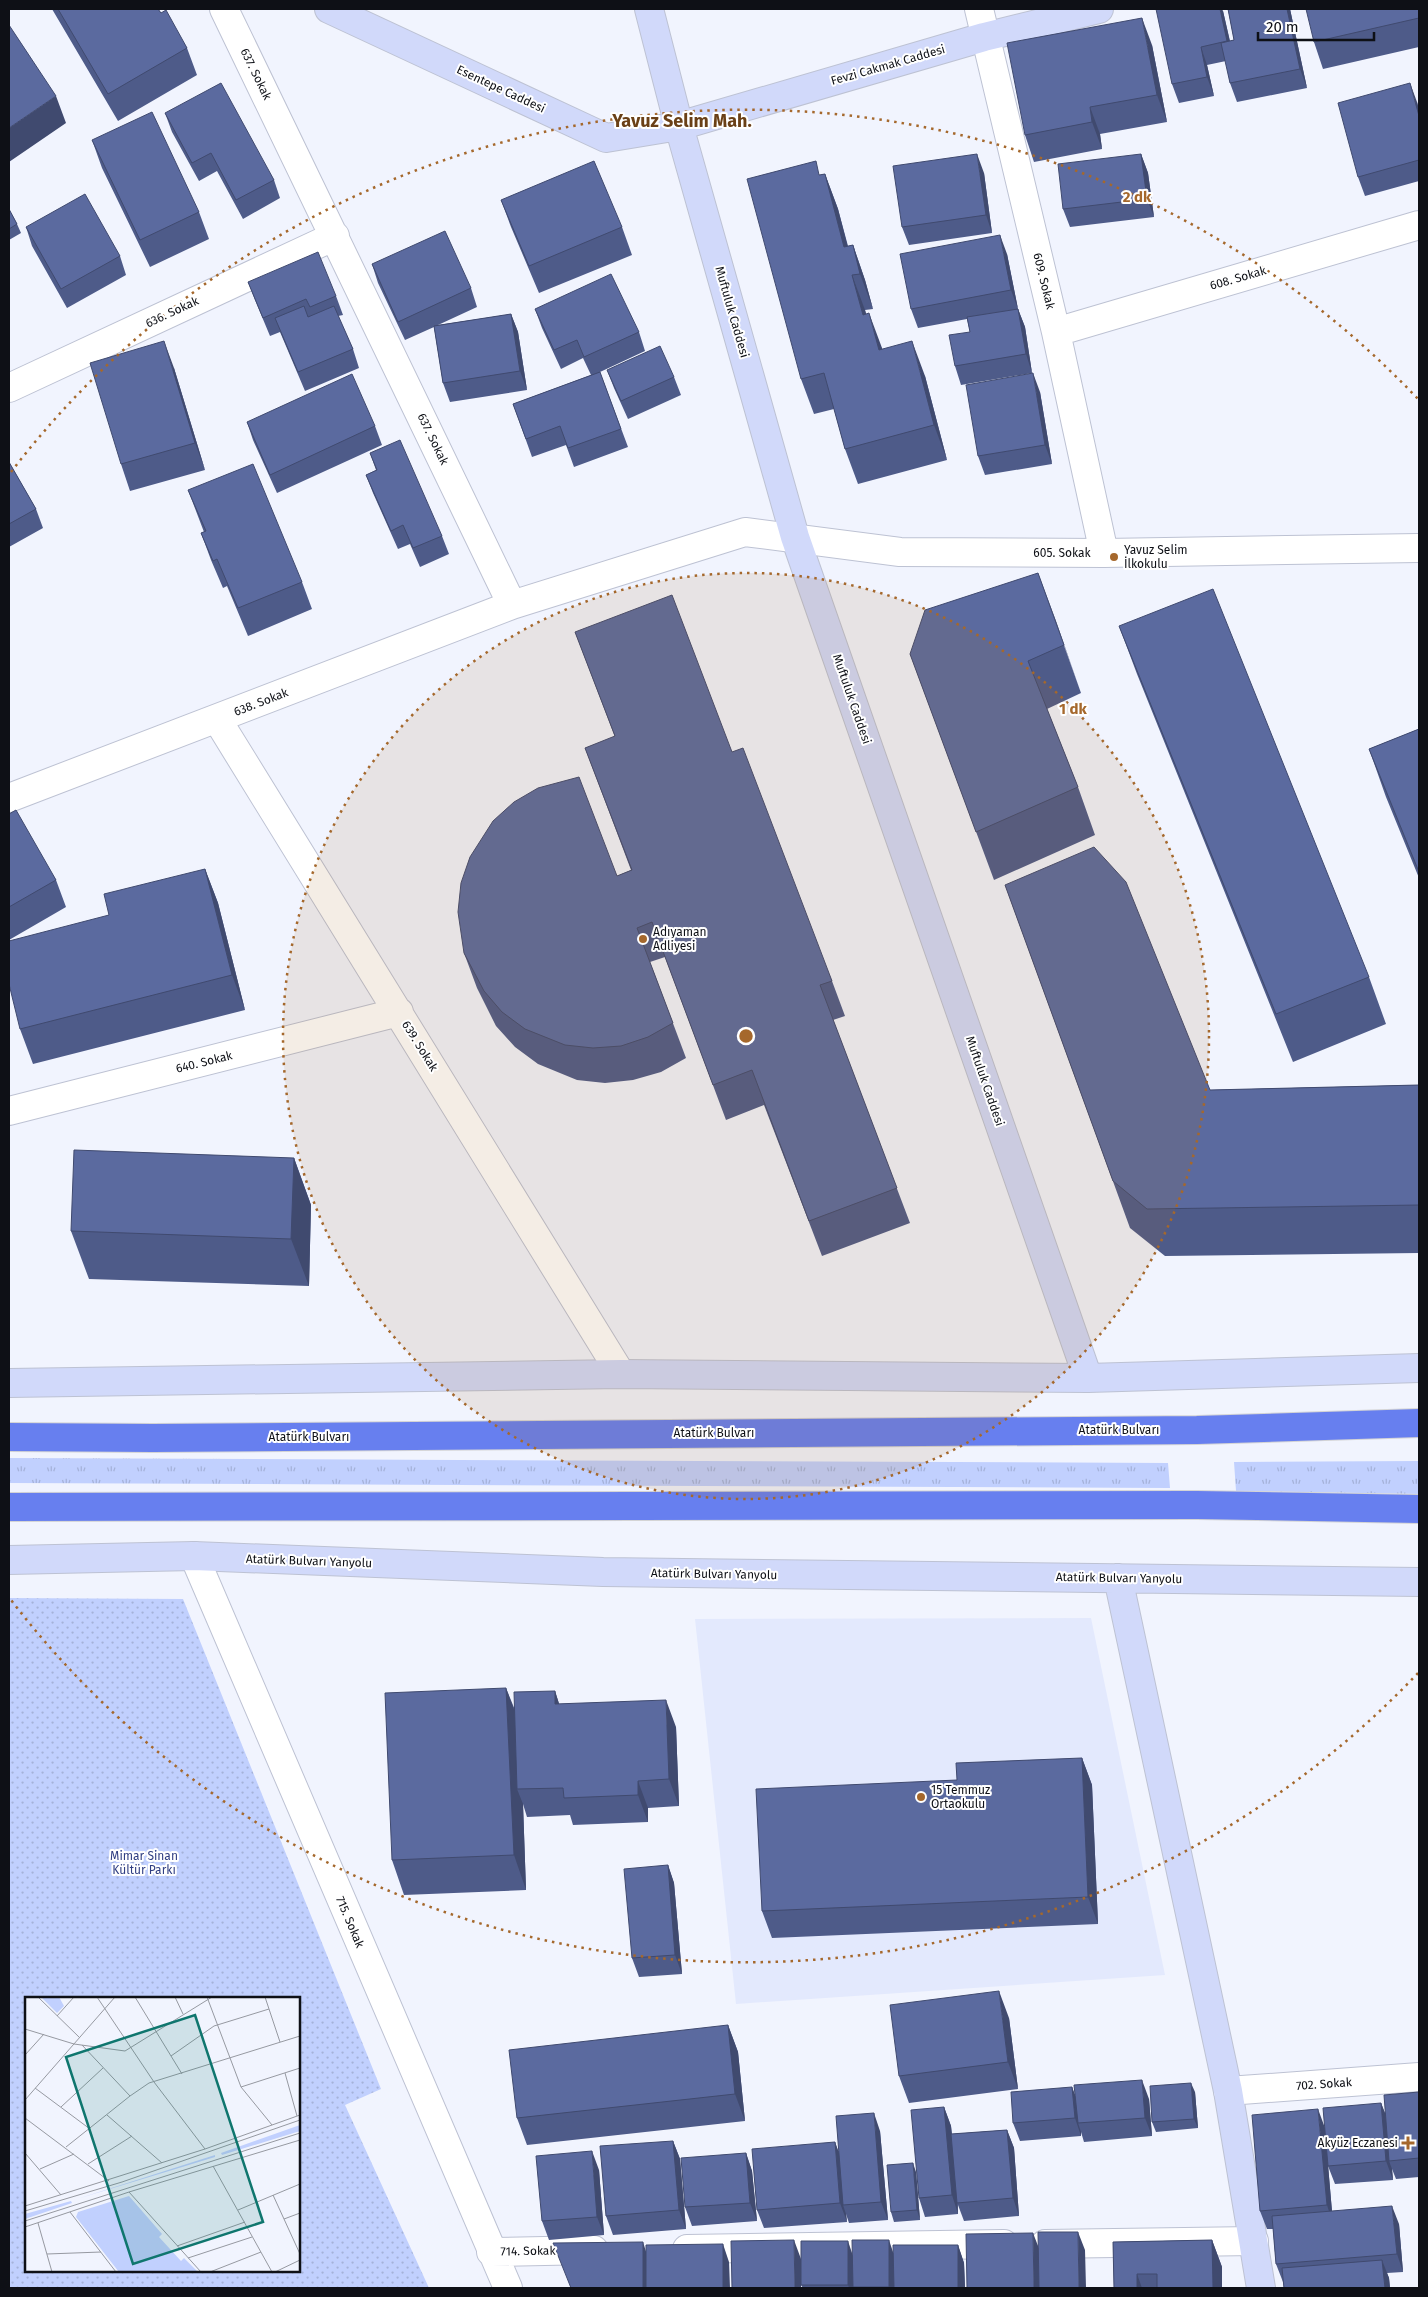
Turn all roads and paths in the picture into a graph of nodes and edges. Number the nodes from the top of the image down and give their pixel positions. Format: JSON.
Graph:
{"nodes":[{"id":1,"x":224,"y":9,"type":"edge"},
{"id":2,"x":329,"y":9,"type":"edge"},
{"id":3,"x":649,"y":9,"type":"edge"},
{"id":4,"x":979,"y":9,"type":"edge"},
{"id":5,"x":1099,"y":9,"type":"edge"},
{"id":6,"x":984,"y":37,"type":"junction"},
{"id":7,"x":679,"y":126,"type":"junction"},
{"id":8,"x":1419,"y":225,"type":"edge"},
{"id":9,"x":335,"y":236,"type":"junction"},
{"id":10,"x":1056,"y":332,"type":"junction"},
{"id":11,"x":9,"y":388,"type":"edge"},
{"id":12,"x":795,"y":537,"type":"junction"},
{"id":13,"x":1419,"y":548,"type":"edge"},
{"id":14,"x":1104,"y":553,"type":"junction"},
{"id":15,"x":512,"y":605,"type":"junction"},
{"id":16,"x":217,"y":719,"type":"junction"},
{"id":17,"x":9,"y":798,"type":"edge"},
{"id":18,"x":399,"y":1012,"type":"junction"},
{"id":19,"x":9,"y":1111,"type":"edge"},
{"id":20,"x":1419,"y":1368,"type":"edge"},
{"id":21,"x":621,"y":1374,"type":"junction"},
{"id":22,"x":13,"y":1376,"type":"edge"},
{"id":23,"x":1088,"y":1378,"type":"junction"},
{"id":24,"x":1419,"y":1423,"type":"edge"},
{"id":25,"x":9,"y":1437,"type":"edge"},
{"id":26,"x":9,"y":1507,"type":"edge"},
{"id":27,"x":1419,"y":1509,"type":"edge"},
{"id":28,"x":194,"y":1556,"type":"junction"},
{"id":29,"x":9,"y":1560,"type":"edge"},
{"id":30,"x":1118,"y":1578,"type":"junction"},
{"id":31,"x":1419,"y":1582,"type":"edge"},
{"id":32,"x":1419,"y":2077,"type":"edge"},
{"id":33,"x":1228,"y":2092,"type":"junction"},
{"id":34,"x":1254,"y":2241,"type":"junction"},
{"id":35,"x":660,"y":2249,"type":"edge"},
{"id":36,"x":620,"y":2250,"type":"edge"},
{"id":37,"x":491,"y":2252,"type":"junction"},
{"id":38,"x":508,"y":2288,"type":"edge"},
{"id":39,"x":1261,"y":2288,"type":"edge"}],
"edges":[{"from":1,"to":9,"type":"street","name":"637. Sokak"},
{"from":2,"to":7,"type":"street","name":"Esentepe Caddesi"},
{"from":3,"to":7,"type":"street","name":"Muftuluk Caddesi"},
{"from":4,"to":6,"type":"street","name":"609. Sokak"},
{"from":5,"to":6,"type":"street","name":"Fevzi Cakmak Caddesi"},
{"from":6,"to":7,"type":"street","name":"Fevzi Cakmak Caddesi"},
{"from":6,"to":10,"type":"street","name":"609. Sokak"},
{"from":7,"to":12,"type":"street","name":"Muftuluk Caddesi"},
{"from":8,"to":10,"type":"street","name":"608. Sokak"},
{"from":9,"to":11,"type":"street","name":"636. Sokak"},
{"from":9,"to":15,"type":"street","name":"637. Sokak"},
{"from":10,"to":14,"type":"street","name":"609. Sokak"},
{"from":12,"to":14,"type":"street","name":"605. Sokak"},
{"from":12,"to":15,"type":"street"},
{"from":12,"to":23,"type":"street","name":"Muftuluk Caddesi"},
{"from":13,"to":14,"type":"street","name":"605. Sokak"},
{"from":15,"to":16,"type":"street","name":"638. Sokak"},
{"from":16,"to":17,"type":"street","name":"638. Sokak"},
{"from":16,"to":18,"type":"street","name":"639. Sokak"},
{"from":18,"to":19,"type":"street","name":"640. Sokak"},
{"from":18,"to":21,"type":"street","name":"639. Sokak"},
{"from":20,"to":23,"type":"street"},
{"from":21,"to":22,"type":"street"},
{"from":21,"to":23,"type":"street"},
{"from":24,"to":25,"type":"highway","name":"Atatürk Bulvarı"},
{"from":26,"to":27,"type":"highway"},
{"from":28,"to":29,"type":"street","name":"Atatürk Bulvarı Yanyolu"},
{"from":28,"to":30,"type":"street","name":"Atatürk Bulvarı Yanyolu"},
{"from":28,"to":37,"type":"street","name":"715. Sokak"},
{"from":30,"to":31,"type":"street","name":"Atatürk Bulvarı Yanyolu"},
{"from":30,"to":33,"type":"street"},
{"from":32,"to":33,"type":"street","name":"702. Sokak"},
{"from":33,"to":34,"type":"street"},
{"from":34,"to":35,"type":"street"},
{"from":34,"to":39,"type":"street"},
{"from":36,"to":37,"type":"street","name":"714. Sokak"},
{"from":37,"to":38,"type":"street","name":"715. Sokak"}]}
